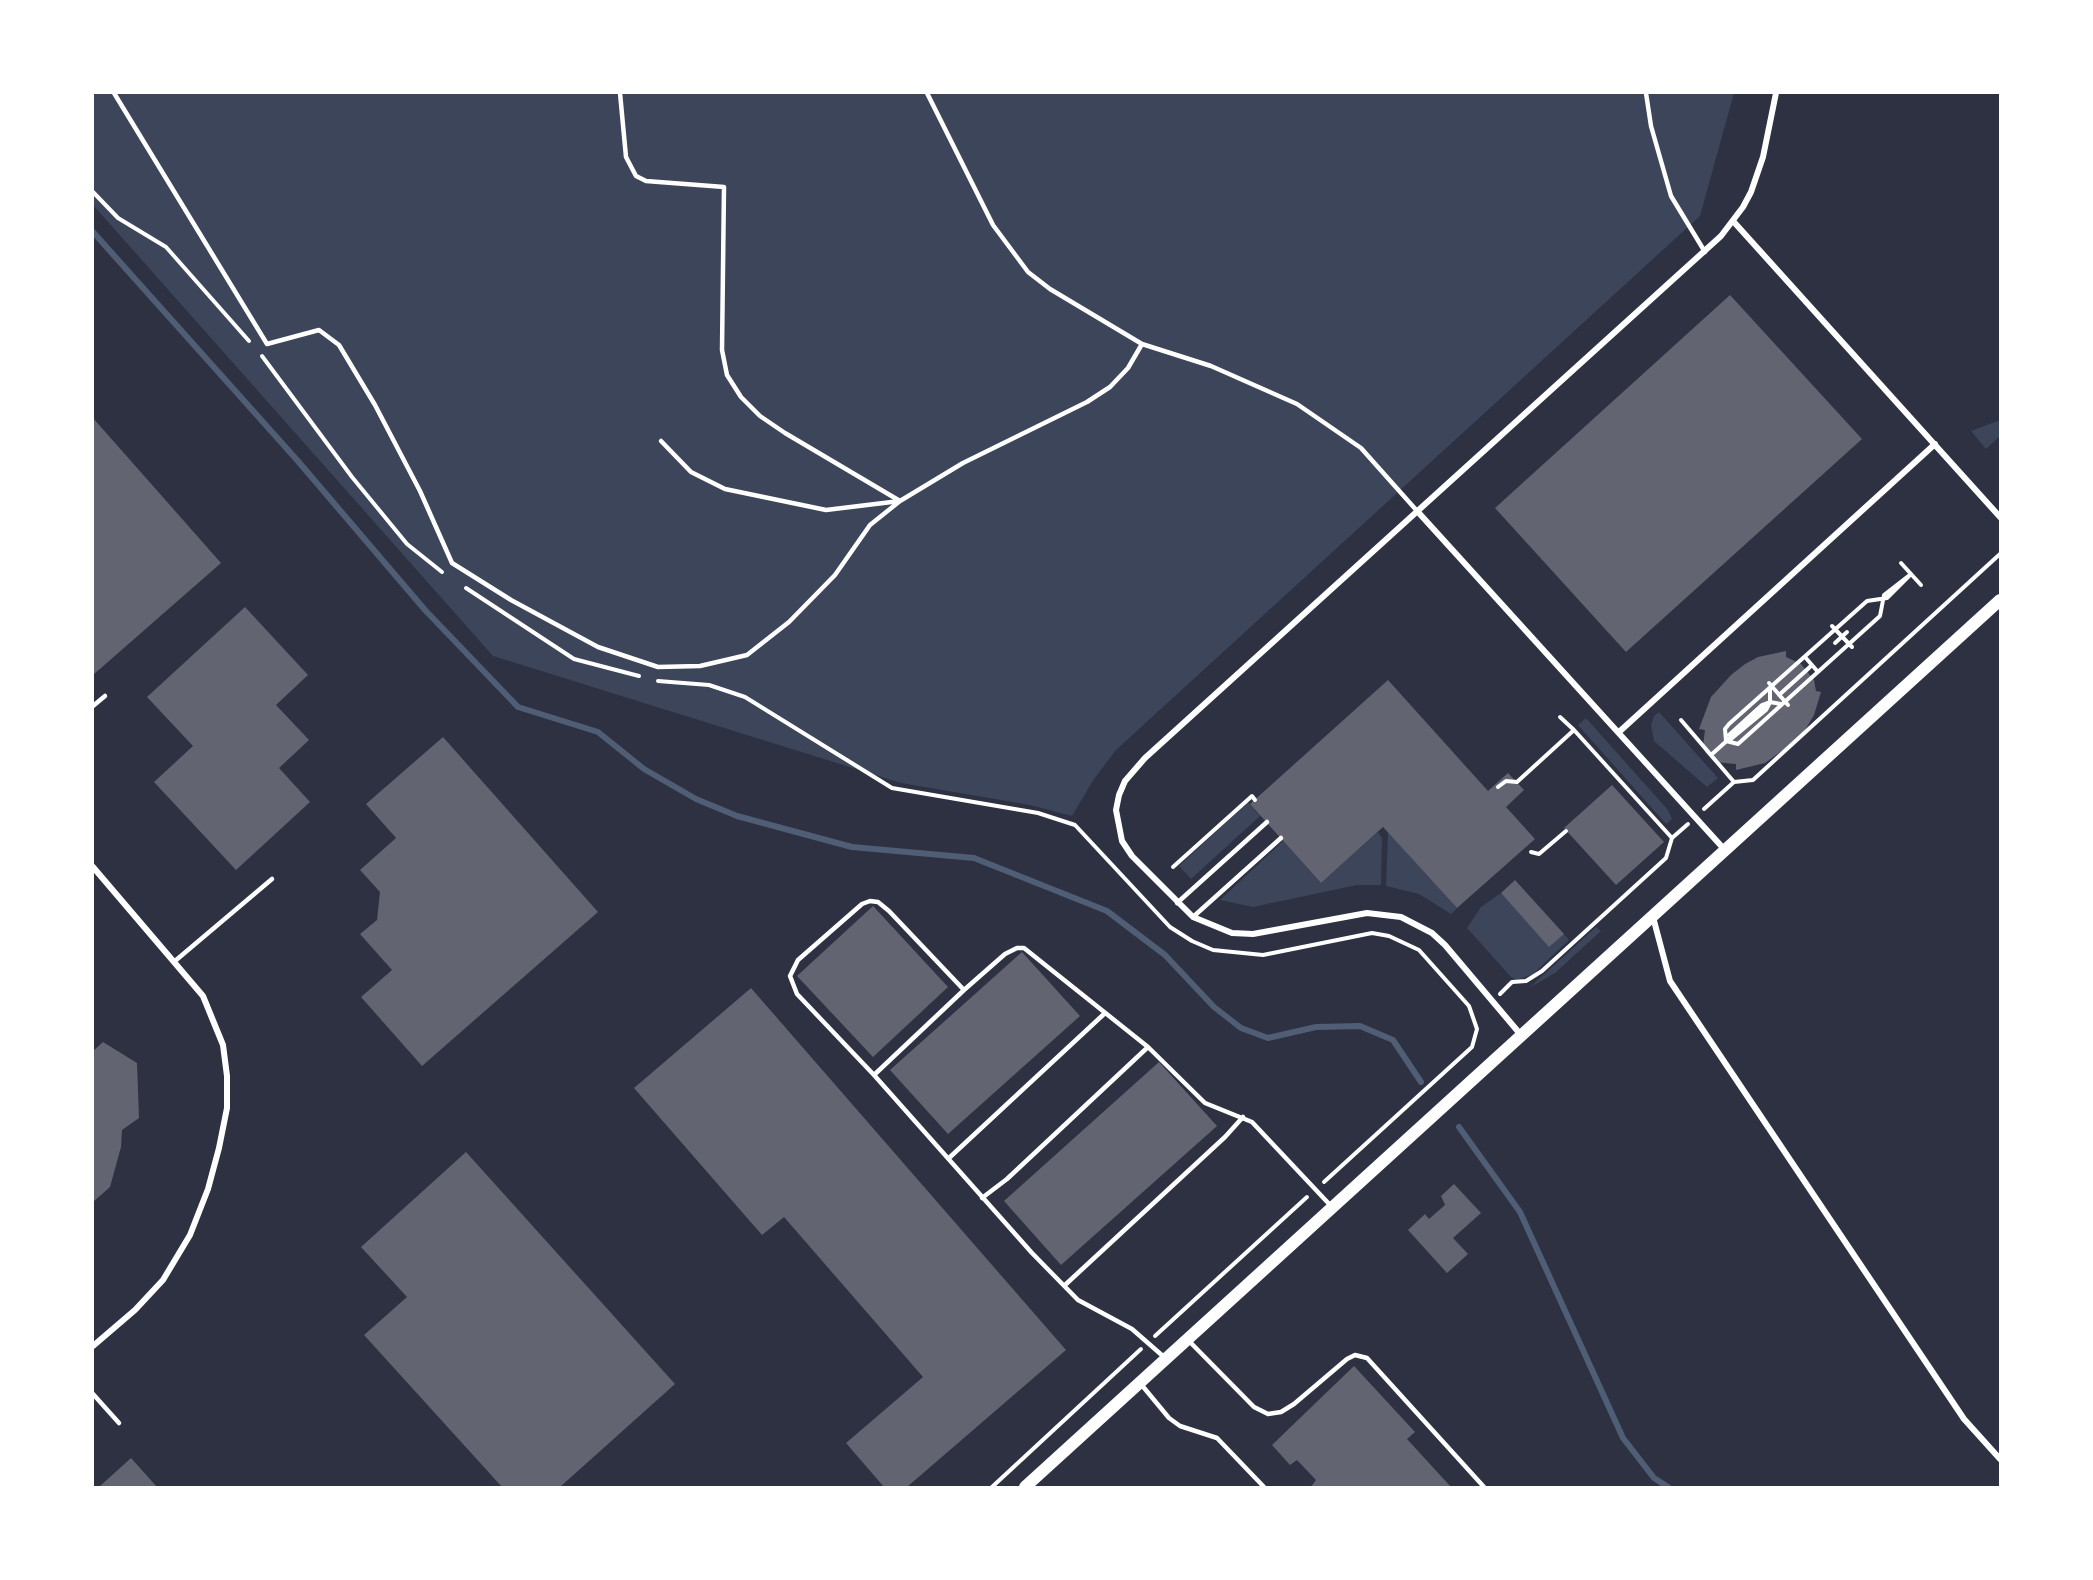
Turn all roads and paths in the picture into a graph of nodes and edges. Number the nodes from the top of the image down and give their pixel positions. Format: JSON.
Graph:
{"nodes":[{"id":1,"x":114,"y":93,"type":"edge"},
{"id":2,"x":620,"y":93,"type":"edge"},
{"id":3,"x":927,"y":93,"type":"edge"},
{"id":4,"x":1646,"y":93,"type":"edge"},
{"id":5,"x":1776,"y":93,"type":"edge"},
{"id":6,"x":93,"y":192,"type":"edge"},
{"id":7,"x":1733,"y":221,"type":"junction"},
{"id":8,"x":1705,"y":252,"type":"junction"},
{"id":9,"x":1142,"y":344,"type":"junction"},
{"id":10,"x":252,"y":345,"type":"dead end"},
{"id":11,"x":260,"y":353,"type":"dead end"},
{"id":12,"x":661,"y":441,"type":"dead end"},
{"id":13,"x":1935,"y":444,"type":"junction"},
{"id":14,"x":900,"y":501,"type":"junction"},
{"id":15,"x":1418,"y":512,"type":"junction"},
{"id":16,"x":2000,"y":517,"type":"edge"},
{"id":17,"x":2000,"y":554,"type":"edge"},
{"id":18,"x":1901,"y":563,"type":"dead end"},
{"id":19,"x":1911,"y":573,"type":"junction"},
{"id":20,"x":446,"y":575,"type":"dead end"},
{"id":21,"x":456,"y":582,"type":"dead end"},
{"id":22,"x":1921,"y":585,"type":"dead end"},
{"id":23,"x":1884,"y":598,"type":"junction"},
{"id":24,"x":2000,"y":600,"type":"edge"},
{"id":25,"x":1833,"y":628,"type":"junction"},
{"id":26,"x":1850,"y":646,"type":"junction"},
{"id":27,"x":1805,"y":657,"type":"junction"},
{"id":28,"x":1812,"y":665,"type":"junction"},
{"id":29,"x":1818,"y":672,"type":"junction"},
{"id":30,"x":641,"y":676,"type":"dead end"},
{"id":31,"x":652,"y":679,"type":"dead end"},
{"id":32,"x":1769,"y":686,"type":"junction"},
{"id":33,"x":1779,"y":695,"type":"junction"},
{"id":34,"x":105,"y":696,"type":"dead end"},
{"id":35,"x":1770,"y":702,"type":"junction"},
{"id":36,"x":1782,"y":704,"type":"junction"},
{"id":37,"x":1788,"y":705,"type":"dead end"},
{"id":38,"x":93,"y":706,"type":"edge"},
{"id":39,"x":1560,"y":717,"type":"dead end"},
{"id":40,"x":1681,"y":720,"type":"dead end"},
{"id":41,"x":1574,"y":730,"type":"junction"},
{"id":42,"x":1619,"y":732,"type":"junction"},
{"id":43,"x":1726,"y":741,"type":"junction"},
{"id":44,"x":1711,"y":755,"type":"junction"},
{"id":45,"x":1498,"y":788,"type":"dead end"},
{"id":46,"x":1255,"y":800,"type":"dead end"},
{"id":47,"x":1267,"y":822,"type":"dead end"},
{"id":48,"x":1566,"y":831,"type":"dead end"},
{"id":49,"x":1281,"y":838,"type":"dead end"},
{"id":50,"x":1724,"y":849,"type":"junction"},
{"id":51,"x":1531,"y":852,"type":"dead end"},
{"id":52,"x":93,"y":867,"type":"edge"},
{"id":53,"x":1173,"y":867,"type":"dead end"},
{"id":54,"x":272,"y":879,"type":"dead end"},
{"id":55,"x":1177,"y":903,"type":"junction"},
{"id":56,"x":1652,"y":915,"type":"junction"},
{"id":57,"x":1193,"y":917,"type":"junction"},
{"id":58,"x":175,"y":961,"type":"junction"},
{"id":59,"x":1512,"y":982,"type":"dead end"},
{"id":60,"x":964,"y":990,"type":"junction"},
{"id":61,"x":1104,"y":1014,"type":"junction"},
{"id":62,"x":1521,"y":1035,"type":"junction"},
{"id":63,"x":1148,"y":1047,"type":"junction"},
{"id":64,"x":874,"y":1075,"type":"junction"},
{"id":65,"x":1243,"y":1117,"type":"junction"},
{"id":66,"x":949,"y":1158,"type":"junction"},
{"id":67,"x":1316,"y":1189,"type":"junction"},
{"id":68,"x":982,"y":1198,"type":"junction"},
{"id":69,"x":1333,"y":1208,"type":"junction"},
{"id":70,"x":1065,"y":1285,"type":"junction"},
{"id":71,"x":1188,"y":1340,"type":"junction"},
{"id":72,"x":1148,"y":1343,"type":"junction"},
{"id":73,"x":93,"y":1346,"type":"edge"},
{"id":74,"x":1166,"y":1359,"type":"junction"},
{"id":75,"x":1140,"y":1383,"type":"junction"},
{"id":76,"x":93,"y":1394,"type":"edge"},
{"id":77,"x":119,"y":1423,"type":"dead end"},
{"id":78,"x":2000,"y":1459,"type":"edge"},
{"id":79,"x":992,"y":1487,"type":"edge"},
{"id":80,"x":1025,"y":1487,"type":"edge"},
{"id":81,"x":1264,"y":1487,"type":"edge"},
{"id":82,"x":1484,"y":1487,"type":"edge"}],
"edges":[{"from":1,"to":14,"type":"lane"},
{"from":2,"to":14,"type":"lane"},
{"from":3,"to":9,"type":"lane"},
{"from":4,"to":8,"type":"lane"},
{"from":5,"to":7,"type":"street"},
{"from":6,"to":10,"type":"path"},
{"from":7,"to":8,"type":"street"},
{"from":7,"to":13,"type":"street"},
{"from":8,"to":15,"type":"street"},
{"from":9,"to":14,"type":"lane"},
{"from":9,"to":15,"type":"lane"},
{"from":11,"to":20,"type":"path"},
{"from":12,"to":14,"type":"lane"},
{"from":13,"to":16,"type":"street"},
{"from":13,"to":42,"type":"street"},
{"from":15,"to":42,"type":"street"},
{"from":15,"to":55,"type":"street"},
{"from":17,"to":44,"type":"path"},
{"from":18,"to":19,"type":"path"},
{"from":19,"to":22,"type":"path"},
{"from":19,"to":23,"type":"path"},
{"from":21,"to":30,"type":"path"},
{"from":23,"to":25,"type":"path"},
{"from":23,"to":26,"type":"path"},
{"from":24,"to":50,"type":"main road"},
{"from":25,"to":26,"type":"path"},
{"from":25,"to":27,"type":"path"},
{"from":26,"to":29,"type":"path"},
{"from":27,"to":28,"type":"path"},
{"from":27,"to":32,"type":"path"},
{"from":28,"to":29,"type":"path"},
{"from":28,"to":33,"type":"path"},
{"from":29,"to":36,"type":"path"},
{"from":31,"to":67,"type":"path"},
{"from":32,"to":33,"type":"path"},
{"from":32,"to":35,"type":"path"},
{"from":32,"to":43,"type":"path"},
{"from":33,"to":37,"type":"path"},
{"from":34,"to":38,"type":"lane"},
{"from":35,"to":36,"type":"path"},
{"from":35,"to":43,"type":"path"},
{"from":36,"to":43,"type":"path"},
{"from":39,"to":41,"type":"path"},
{"from":40,"to":44,"type":"path"},
{"from":41,"to":45,"type":"path"},
{"from":41,"to":59,"type":"path"},
{"from":42,"to":50,"type":"street"},
{"from":43,"to":44,"type":"path"},
{"from":46,"to":53,"type":"path"},
{"from":47,"to":55,"type":"lane"},
{"from":48,"to":51,"type":"path"},
{"from":49,"to":57,"type":"lane"},
{"from":50,"to":56,"type":"main road"},
{"from":52,"to":58,"type":"street"},
{"from":54,"to":58,"type":"lane"},
{"from":55,"to":57,"type":"street"},
{"from":56,"to":62,"type":"main road"},
{"from":56,"to":78,"type":"street"},
{"from":57,"to":62,"type":"street"},
{"from":58,"to":73,"type":"street"},
{"from":60,"to":61,"type":"lane"},
{"from":60,"to":64,"type":"lane"},
{"from":60,"to":64,"type":"lane"},
{"from":61,"to":63,"type":"lane"},
{"from":61,"to":66,"type":"lane"},
{"from":62,"to":69,"type":"main road"},
{"from":63,"to":65,"type":"lane"},
{"from":63,"to":68,"type":"lane"},
{"from":64,"to":66,"type":"lane"},
{"from":65,"to":67,"type":"lane"},
{"from":65,"to":70,"type":"lane"},
{"from":66,"to":68,"type":"lane"},
{"from":67,"to":69,"type":"lane"},
{"from":67,"to":72,"type":"path"},
{"from":68,"to":70,"type":"lane"},
{"from":69,"to":71,"type":"main road"},
{"from":70,"to":72,"type":"lane"},
{"from":71,"to":74,"type":"main road"},
{"from":71,"to":82,"type":"lane"},
{"from":72,"to":74,"type":"lane"},
{"from":72,"to":79,"type":"path"},
{"from":74,"to":75,"type":"main road"},
{"from":75,"to":80,"type":"main road"},
{"from":75,"to":81,"type":"lane"},
{"from":76,"to":77,"type":"lane"}]}
